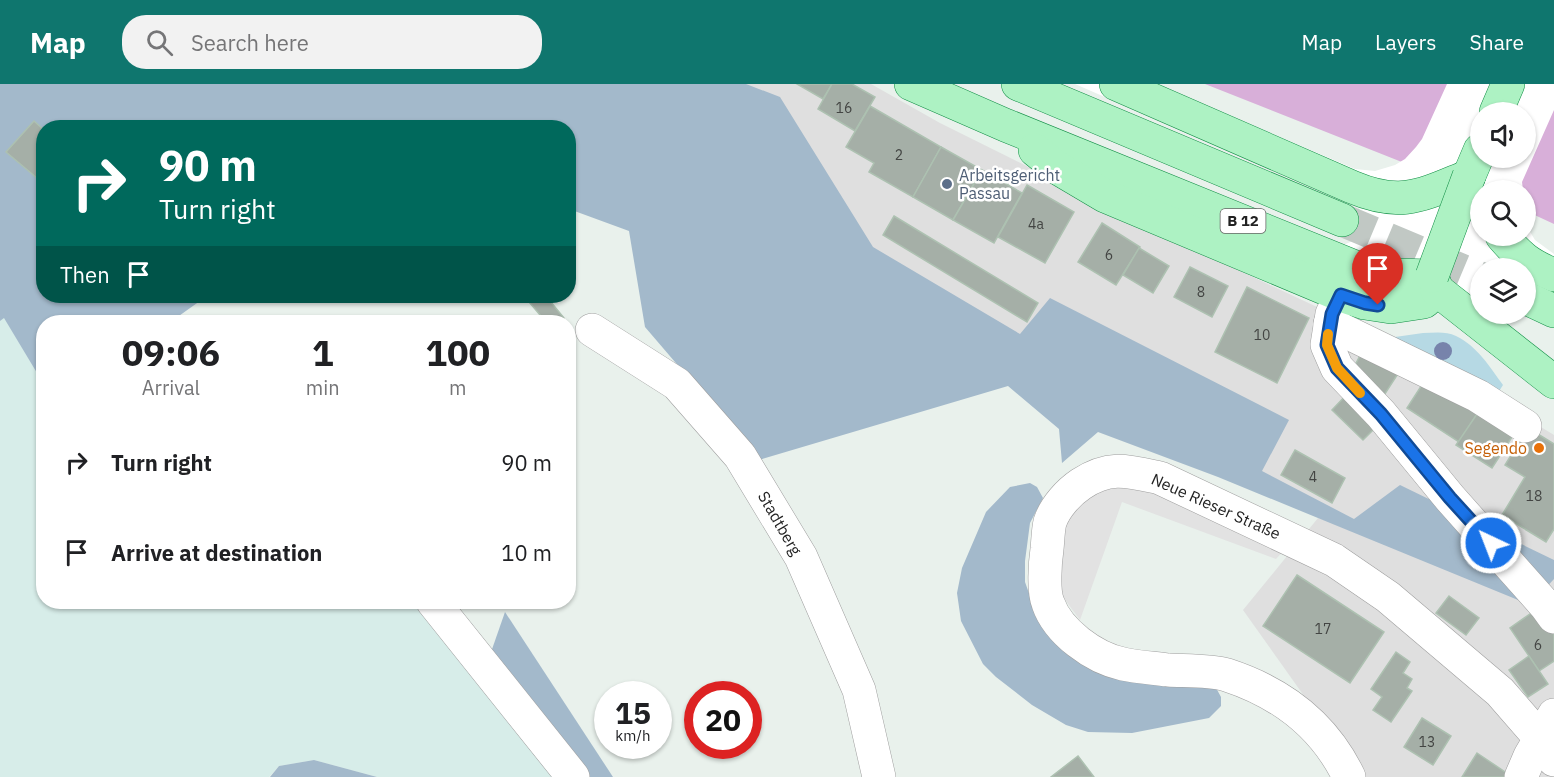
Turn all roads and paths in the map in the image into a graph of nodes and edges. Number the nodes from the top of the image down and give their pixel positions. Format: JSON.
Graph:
{"nodes":[{"id":1,"x":911,"y":84,"type":"edge"},
{"id":2,"x":1018,"y":84,"type":"edge"},
{"id":3,"x":1116,"y":84,"type":"edge"},
{"id":4,"x":1509,"y":84,"type":"edge"},
{"id":5,"x":1501,"y":102,"type":"edge"},
{"id":6,"x":1005,"y":124,"type":"junction"},
{"id":7,"x":1477,"y":176,"type":"edge"},
{"id":8,"x":1342,"y":220,"type":"tunnel mouth"},
{"id":9,"x":1511,"y":246,"type":"edge"},
{"id":10,"x":1554,"y":275,"type":"edge"},
{"id":11,"x":1429,"y":282,"type":"junction"},
{"id":12,"x":1536,"y":303,"type":"edge"},
{"id":13,"x":1335,"y":309,"type":"junction"},
{"id":14,"x":1554,"y":311,"type":"edge"},
{"id":15,"x":592,"y":330,"type":"dead end"},
{"id":16,"x":1554,"y":382,"type":"edge"},
{"id":17,"x":1525,"y":426,"type":"dead end"},
{"id":18,"x":439,"y":609,"type":"edge"},
{"id":19,"x":1554,"y":617,"type":"edge"},
{"id":20,"x":1549,"y":738,"type":"edge"},
{"id":21,"x":573,"y":777,"type":"edge"},
{"id":22,"x":879,"y":777,"type":"edge"},
{"id":23,"x":1349,"y":777,"type":"edge"},
{"id":24,"x":1521,"y":777,"type":"edge"}],
"edges":[{"from":1,"to":6,"type":"main road"},
{"from":2,"to":8,"type":"main road","number":"B 12"},
{"from":3,"to":7,"type":"main road"},
{"from":4,"to":5,"type":"main road"},
{"from":6,"to":11,"type":"main road","number":"B 12"},
{"from":6,"to":13,"type":"main road","number":"B 12"},
{"from":7,"to":11,"type":"main road","bridge":true},
{"from":9,"to":10,"type":"main road"},
{"from":11,"to":13,"type":"main road","number":"B 12"},
{"from":11,"to":16,"type":"main road"},
{"from":12,"to":14,"type":"main road"},
{"from":13,"to":17,"type":"street"},
{"from":13,"to":19,"type":"street"},
{"from":15,"to":22,"type":"street","name":"Stadtberg"},
{"from":18,"to":21,"type":"street"},
{"from":20,"to":23,"type":"street","name":"Neue Rieser Straße"},
{"from":20,"to":24,"type":"street"}]}
